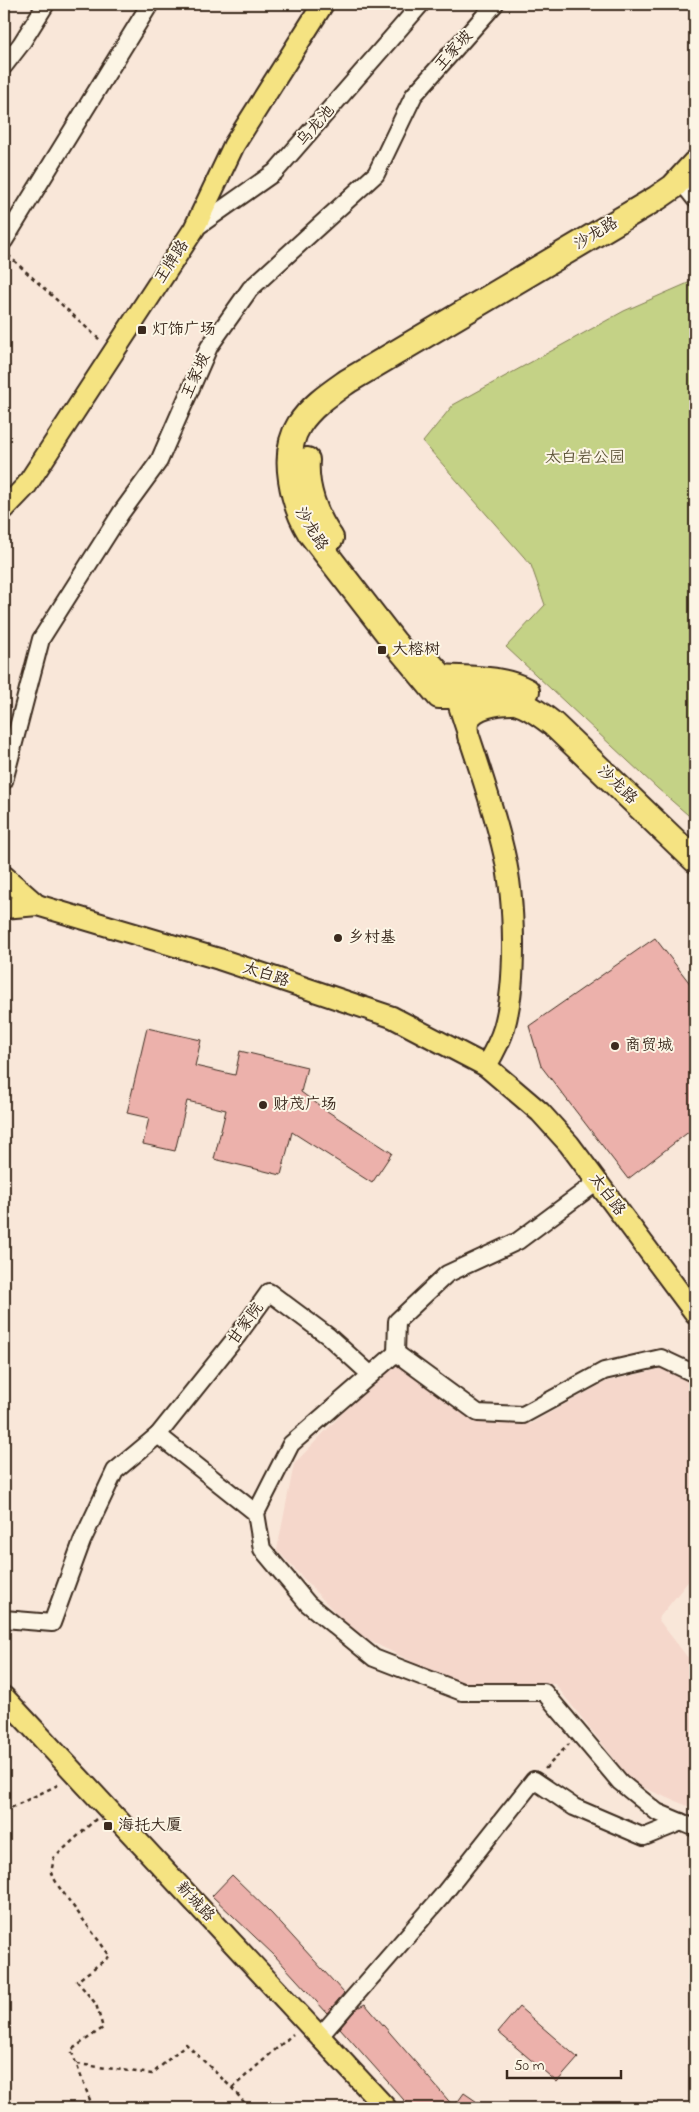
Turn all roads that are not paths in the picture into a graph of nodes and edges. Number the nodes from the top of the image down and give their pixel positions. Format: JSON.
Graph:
{"nodes":[{"id":1,"x":46,"y":4,"type":"edge"},
{"id":2,"x":150,"y":4,"type":"edge"},
{"id":3,"x":323,"y":4,"type":"edge"},
{"id":4,"x":421,"y":4,"type":"edge"},
{"id":5,"x":495,"y":4,"type":"edge"},
{"id":6,"x":4,"y":66,"type":"edge"},
{"id":7,"x":691,"y":183,"type":"edge"},
{"id":8,"x":194,"y":229,"type":"junction"},
{"id":9,"x":4,"y":241,"type":"edge"},
{"id":10,"x":4,"y":509,"type":"edge"},
{"id":11,"x":446,"y":690,"type":"junction"},
{"id":12,"x":522,"y":704,"type":"junction"},
{"id":13,"x":468,"y":736,"type":"junction"},
{"id":14,"x":4,"y":781,"type":"edge"},
{"id":15,"x":695,"y":838,"type":"edge"},
{"id":16,"x":695,"y":860,"type":"edge"},
{"id":17,"x":4,"y":876,"type":"edge"},
{"id":18,"x":37,"y":906,"type":"junction"},
{"id":19,"x":4,"y":908,"type":"edge"},
{"id":20,"x":486,"y":1066,"type":"junction"},
{"id":21,"x":597,"y":1182,"type":"junction"},
{"id":22,"x":695,"y":1313,"type":"edge"},
{"id":23,"x":396,"y":1353,"type":"junction"},
{"id":24,"x":371,"y":1374,"type":"junction"},
{"id":25,"x":695,"y":1374,"type":"edge"},
{"id":26,"x":158,"y":1435,"type":"junction"},
{"id":27,"x":256,"y":1513,"type":"junction"},
{"id":28,"x":4,"y":1619,"type":"edge"},
{"id":29,"x":4,"y":1697,"type":"edge"},
{"id":30,"x":688,"y":1825,"type":"edge"},
{"id":31,"x":320,"y":2036,"type":"junction"},
{"id":32,"x":386,"y":2108,"type":"edge"}],
"edges":[{"from":1,"to":6,"type":"street"},
{"from":2,"to":9,"type":"street"},
{"from":3,"to":8,"type":"main road","name":"王牌路"},
{"from":4,"to":8,"type":"street","name":"乌龙池"},
{"from":5,"to":14,"type":"street","name":"王家坡"},
{"from":7,"to":11,"type":"highway","name":"沙龙路"},
{"from":8,"to":10,"type":"main road","name":"王牌路"},
{"from":11,"to":12,"type":"highway","name":"沙龙路"},
{"from":11,"to":13,"type":"main road"},
{"from":11,"to":15,"type":"highway","name":"沙龙路"},
{"from":12,"to":13,"type":"main road"},
{"from":12,"to":16,"type":"highway","name":"沙龙路"},
{"from":13,"to":20,"type":"main road"},
{"from":17,"to":18,"type":"main road","name":"太白路"},
{"from":18,"to":19,"type":"main road","name":"太白路"},
{"from":18,"to":20,"type":"main road","name":"太白路"},
{"from":20,"to":21,"type":"main road","name":"太白路"},
{"from":21,"to":22,"type":"main road","name":"太白路"},
{"from":21,"to":23,"type":"street"},
{"from":23,"to":24,"type":"street"},
{"from":23,"to":25,"type":"street"},
{"from":24,"to":26,"type":"street","name":"甘家院"},
{"from":24,"to":27,"type":"street"},
{"from":26,"to":27,"type":"street"},
{"from":26,"to":28,"type":"street","name":"甘家院"},
{"from":27,"to":30,"type":"street"},
{"from":29,"to":31,"type":"main road","name":"新城路"},
{"from":30,"to":31,"type":"street"},
{"from":31,"to":32,"type":"main road","name":"新城路"}]}
